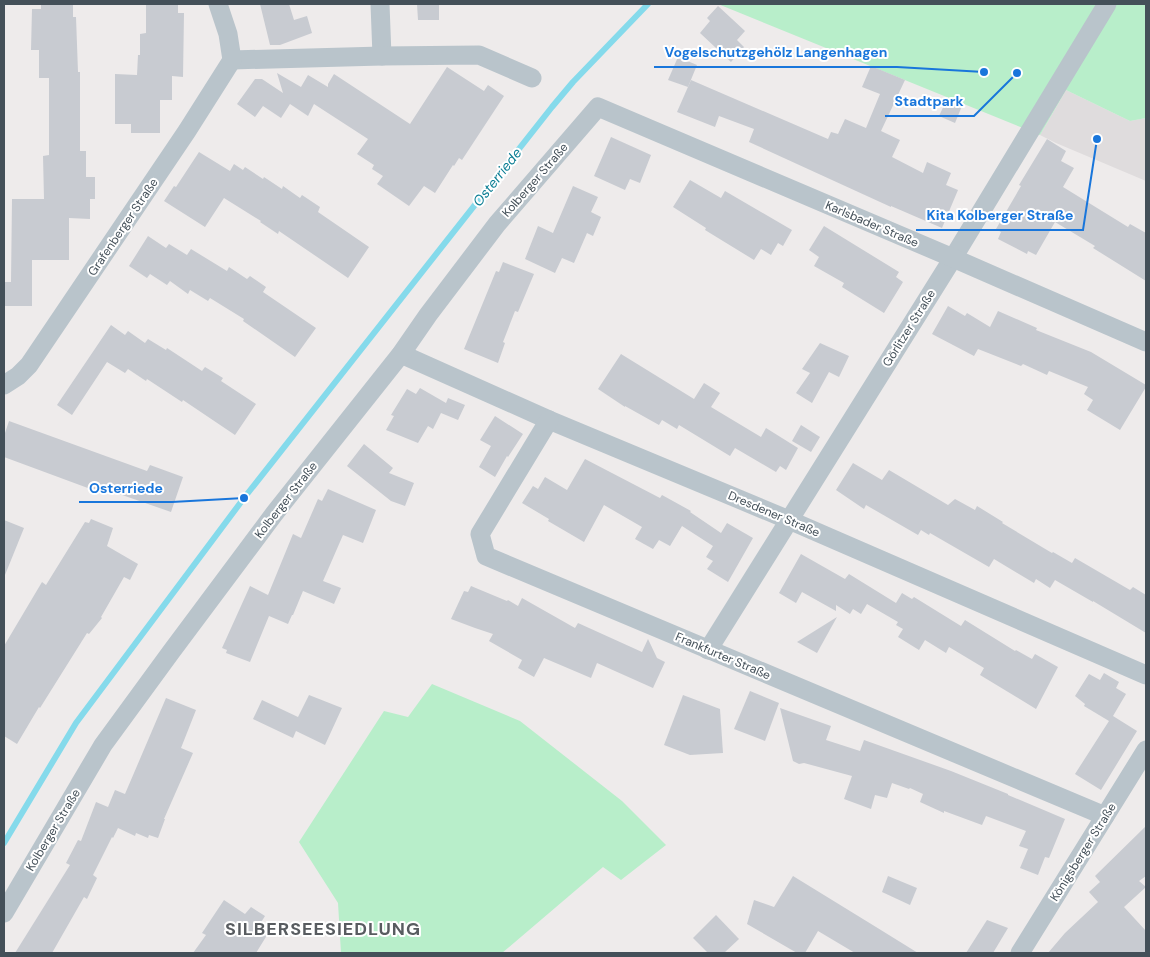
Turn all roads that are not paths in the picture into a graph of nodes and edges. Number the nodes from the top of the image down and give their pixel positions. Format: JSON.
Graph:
{"nodes":[{"id":1,"x":218,"y":4,"type":"edge"},
{"id":2,"x":380,"y":4,"type":"edge"},
{"id":3,"x":1107,"y":4,"type":"edge"},
{"id":4,"x":382,"y":56,"type":"junction"},
{"id":5,"x":232,"y":60,"type":"junction"},
{"id":6,"x":532,"y":78,"type":"dead end"},
{"id":7,"x":598,"y":107,"type":"joint"},
{"id":8,"x":953,"y":258,"type":"junction"},
{"id":9,"x":1146,"y":342,"type":"edge"},
{"id":10,"x":401,"y":354,"type":"junction"},
{"id":11,"x":4,"y":385,"type":"edge"},
{"id":12,"x":549,"y":420,"type":"junction"},
{"id":13,"x":789,"y":520,"type":"junction"},
{"id":14,"x":708,"y":650,"type":"junction"},
{"id":15,"x":1146,"y":675,"type":"edge"},
{"id":16,"x":1146,"y":750,"type":"edge"},
{"id":17,"x":1105,"y":816,"type":"junction"},
{"id":18,"x":4,"y":913,"type":"edge"},
{"id":19,"x":1020,"y":953,"type":"edge"}],
"edges":[{"from":1,"to":5,"type":"street"},
{"from":2,"to":4,"type":"street"},
{"from":3,"to":8,"type":"street","name":"Görlitzer Straße"},
{"from":4,"to":5,"type":"street"},
{"from":4,"to":6,"type":"street"},
{"from":5,"to":11,"type":"street","name":"Grafenberger Straße"},
{"from":7,"to":8,"type":"street","name":"Karlsbader Straße"},
{"from":7,"to":10,"type":"street","name":"Kolberger Straße"},
{"from":8,"to":9,"type":"street","name":"Karlsbader Straße"},
{"from":8,"to":13,"type":"street","name":"Görlitzer Straße"},
{"from":10,"to":12,"type":"street","name":"Dresdener Straße"},
{"from":10,"to":18,"type":"street","name":"Kolberger Straße"},
{"from":12,"to":13,"type":"street","name":"Dresdener Straße"},
{"from":12,"to":14,"type":"street","name":"Frankfurter Straße"},
{"from":13,"to":14,"type":"street","name":"Görlitzer Straße"},
{"from":13,"to":15,"type":"street","name":"Dresdener Straße"},
{"from":14,"to":17,"type":"street","name":"Frankfurter Straße"},
{"from":16,"to":17,"type":"street","name":"Königsberger Straße"},
{"from":17,"to":19,"type":"street","name":"Königsberger Straße"}]}
